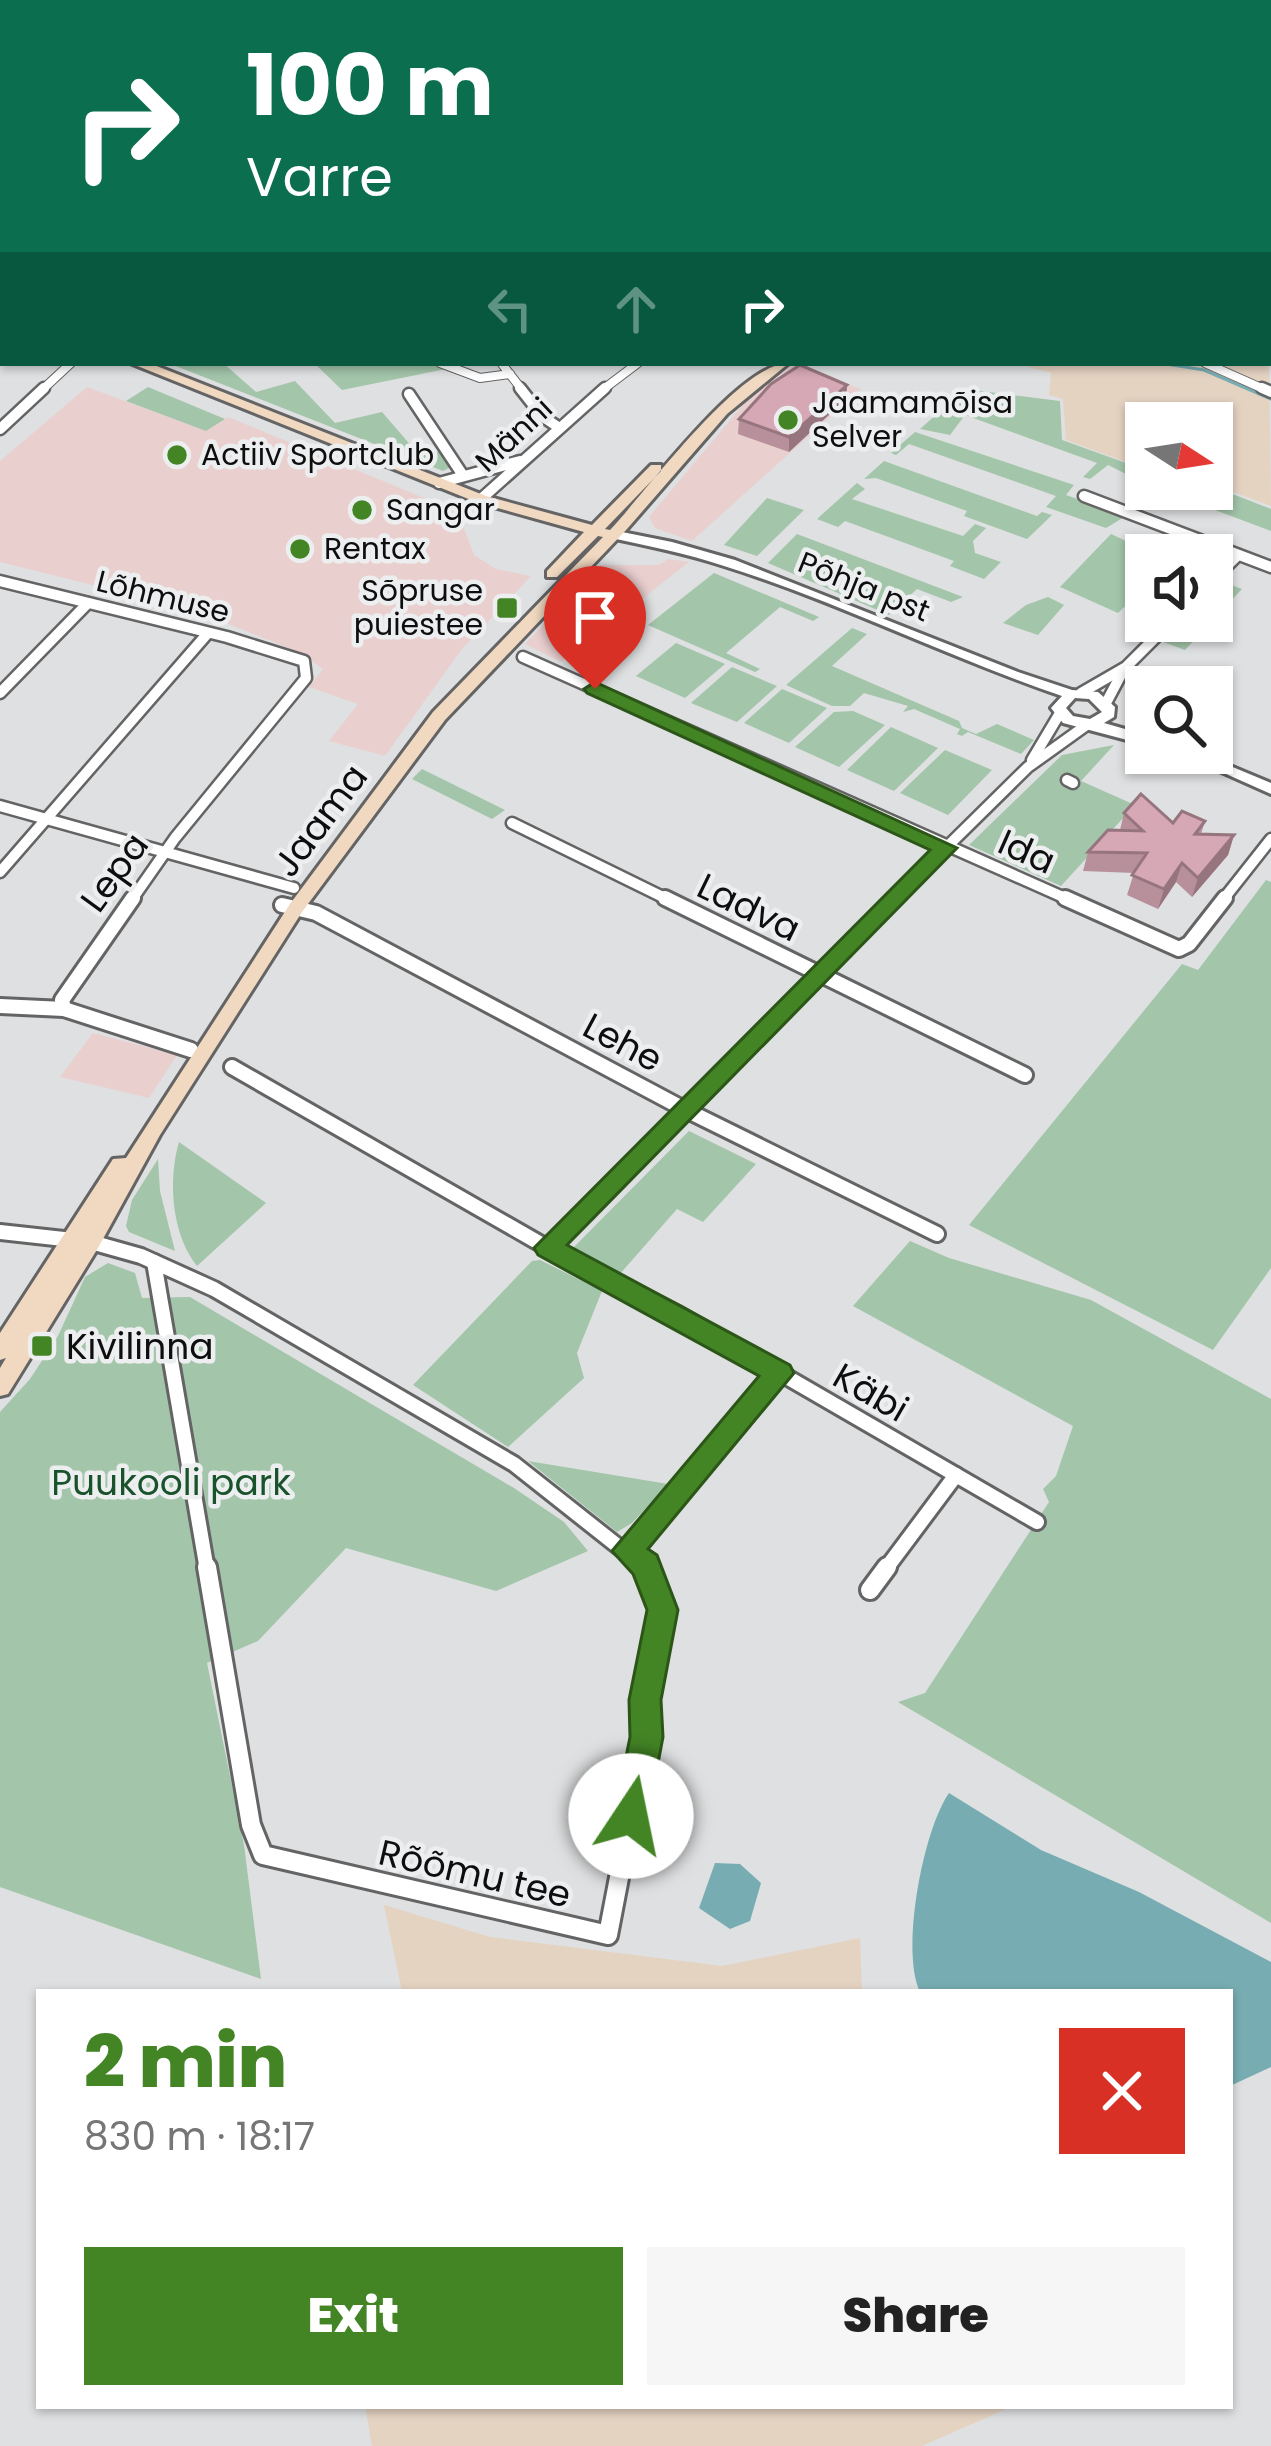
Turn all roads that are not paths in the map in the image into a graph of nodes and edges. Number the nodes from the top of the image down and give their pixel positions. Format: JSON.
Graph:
{"nodes":[{"id":1,"x":68,"y":366,"type":"edge"},
{"id":2,"x":145,"y":366,"type":"edge"},
{"id":3,"x":448,"y":366,"type":"edge"},
{"id":4,"x":503,"y":366,"type":"edge"},
{"id":5,"x":634,"y":366,"type":"edge"},
{"id":6,"x":769,"y":366,"type":"edge"},
{"id":7,"x":778,"y":366,"type":"edge"},
{"id":8,"x":1211,"y":366,"type":"edge"},
{"id":9,"x":509,"y":374,"type":"junction"},
{"id":10,"x":1271,"y":392,"type":"edge"},
{"id":11,"x":409,"y":394,"type":"dead end"},
{"id":12,"x":558,"y":427,"type":"junction"},
{"id":13,"x":0,"y":429,"type":"edge"},
{"id":14,"x":525,"y":459,"type":"junction"},
{"id":15,"x":499,"y":467,"type":"junction"},
{"id":16,"x":511,"y":473,"type":"junction"},
{"id":17,"x":463,"y":474,"type":"junction"},
{"id":18,"x":439,"y":483,"type":"junction"},
{"id":19,"x":1084,"y":496,"type":"dead end"},
{"id":20,"x":481,"y":499,"type":"junction"},
{"id":21,"x":634,"y":512,"type":"junction"},
{"id":22,"x":598,"y":537,"type":"junction"},
{"id":23,"x":662,"y":543,"type":"junction"},
{"id":24,"x":1238,"y":555,"type":"junction"},
{"id":25,"x":710,"y":556,"type":"junction"},
{"id":26,"x":1233,"y":560,"type":"edge"},
{"id":27,"x":1271,"y":567,"type":"edge"},
{"id":28,"x":0,"y":581,"type":"edge"},
{"id":29,"x":88,"y":603,"type":"junction"},
{"id":30,"x":208,"y":632,"type":"junction"},
{"id":31,"x":1151,"y":642,"type":"edge"},
{"id":32,"x":523,"y":657,"type":"dead end"},
{"id":33,"x":1127,"y":666,"type":"edge"},
{"id":34,"x":1125,"y":668,"type":"edge"},
{"id":35,"x":1125,"y":669,"type":"edge"},
{"id":36,"x":305,"y":671,"type":"joint"},
{"id":37,"x":997,"y":672,"type":"junction"},
{"id":38,"x":0,"y":693,"type":"edge"},
{"id":39,"x":1076,"y":694,"type":"junction"},
{"id":40,"x":1107,"y":707,"type":"junction"},
{"id":41,"x":1059,"y":710,"type":"junction"},
{"id":42,"x":1125,"y":720,"type":"edge"},
{"id":43,"x":1090,"y":724,"type":"junction"},
{"id":44,"x":1125,"y":732,"type":"edge"},
{"id":45,"x":1028,"y":767,"type":"junction"},
{"id":46,"x":1233,"y":773,"type":"edge"},
{"id":47,"x":1271,"y":789,"type":"edge"},
{"id":48,"x":0,"y":806,"type":"edge"},
{"id":49,"x":44,"y":818,"type":"junction"},
{"id":50,"x":512,"y":823,"type":"dead end"},
{"id":51,"x":1271,"y":839,"type":"edge"},
{"id":52,"x":946,"y":848,"type":"junction"},
{"id":53,"x":165,"y":851,"type":"junction"},
{"id":54,"x":0,"y":872,"type":"edge"},
{"id":55,"x":291,"y":900,"type":"junction"},
{"id":56,"x":818,"y":974,"type":"junction"},
{"id":57,"x":0,"y":1006,"type":"edge"},
{"id":58,"x":64,"y":1009,"type":"junction"},
{"id":59,"x":191,"y":1050,"type":"junction"},
{"id":60,"x":232,"y":1067,"type":"dead end"},
{"id":61,"x":1025,"y":1075,"type":"dead end"},
{"id":62,"x":684,"y":1109,"type":"junction"},
{"id":63,"x":0,"y":1232,"type":"edge"},
{"id":64,"x":937,"y":1234,"type":"dead end"},
{"id":65,"x":82,"y":1240,"type":"junction"},
{"id":66,"x":542,"y":1245,"type":"junction"},
{"id":67,"x":154,"y":1262,"type":"junction"},
{"id":68,"x":0,"y":1351,"type":"edge"},
{"id":69,"x":779,"y":1373,"type":"junction"},
{"id":70,"x":0,"y":1387,"type":"edge"},
{"id":71,"x":956,"y":1475,"type":"junction"},
{"id":72,"x":1037,"y":1522,"type":"dead end"},
{"id":73,"x":628,"y":1551,"type":"junction"},
{"id":74,"x":870,"y":1590,"type":"dead end"}],
"edges":[{"from":1,"to":13,"type":"street"},
{"from":2,"to":18,"type":"main road"},
{"from":3,"to":9,"type":"street"},
{"from":4,"to":9,"type":"street"},
{"from":5,"to":12,"type":"street","name":"Männi"},
{"from":6,"to":22,"type":"main road","name":"Jaama"},
{"from":7,"to":21,"type":"main road","name":"Jaama"},
{"from":8,"to":10,"type":"street"},
{"from":9,"to":12,"type":"street"},
{"from":11,"to":17,"type":"street"},
{"from":12,"to":14,"type":"street","name":"Männi"},
{"from":14,"to":15,"type":"street"},
{"from":14,"to":16,"type":"street","name":"Männi"},
{"from":15,"to":16,"type":"street"},
{"from":15,"to":17,"type":"street"},
{"from":16,"to":20,"type":"street","name":"Männi"},
{"from":17,"to":18,"type":"street"},
{"from":18,"to":20,"type":"main road"},
{"from":19,"to":24,"type":"street"},
{"from":20,"to":22,"type":"main road"},
{"from":21,"to":22,"type":"main road","name":"Jaama"},
{"from":21,"to":23,"type":"street"},
{"from":22,"to":23,"type":"street","name":"Põhja pst"},
{"from":22,"to":25,"type":"street","name":"Põhja pst"},
{"from":22,"to":55,"type":"main road","name":"Jaama"},
{"from":22,"to":55,"type":"main road","name":"Jaama"},
{"from":23,"to":25,"type":"street","name":"Põhja pst"},
{"from":24,"to":26,"type":"street"},
{"from":24,"to":27,"type":"street"},
{"from":25,"to":37,"type":"street","name":"Põhja pst"},
{"from":28,"to":29,"type":"street","name":"Lõhmuse"},
{"from":29,"to":30,"type":"street","name":"Lõhmuse"},
{"from":29,"to":38,"type":"street"},
{"from":30,"to":36,"type":"street","name":"Lõhmuse"},
{"from":30,"to":49,"type":"street"},
{"from":31,"to":33,"type":"street"},
{"from":32,"to":52,"type":"street","name":"Ida"},
{"from":34,"to":39,"type":"street"},
{"from":35,"to":40,"type":"street"},
{"from":36,"to":53,"type":"street","name":"Lepa"},
{"from":37,"to":39,"type":"street","name":"Põhja pst"},
{"from":37,"to":41,"type":"street","name":"Põhja pst"},
{"from":39,"to":40,"type":"street","name":"Põhja pst"},
{"from":39,"to":41,"type":"street"},
{"from":40,"to":42,"type":"street"},
{"from":40,"to":43,"type":"street"},
{"from":41,"to":43,"type":"street","name":"Põhja pst"},
{"from":41,"to":45,"type":"street"},
{"from":43,"to":44,"type":"street"},
{"from":43,"to":45,"type":"street"},
{"from":45,"to":52,"type":"street"},
{"from":46,"to":47,"type":"street"},
{"from":48,"to":49,"type":"street","name":"Lehe"},
{"from":49,"to":53,"type":"street","name":"Lehe"},
{"from":49,"to":54,"type":"street"},
{"from":50,"to":56,"type":"street","name":"Ladva"},
{"from":51,"to":52,"type":"street","name":"Ida"},
{"from":52,"to":56,"type":"street"},
{"from":53,"to":55,"type":"street","name":"Lehe"},
{"from":53,"to":58,"type":"street","name":"Lepa"},
{"from":55,"to":59,"type":"main road","name":"Jaama"},
{"from":55,"to":62,"type":"street","name":"Lehe"},
{"from":55,"to":65,"type":"main road","name":"Jaama"},
{"from":56,"to":61,"type":"street","name":"Ladva"},
{"from":56,"to":62,"type":"street"},
{"from":57,"to":58,"type":"street"},
{"from":58,"to":59,"type":"street"},
{"from":59,"to":65,"type":"main road","name":"Jaama"},
{"from":60,"to":66,"type":"street","name":"Käbi"},
{"from":62,"to":64,"type":"street","name":"Lehe"},
{"from":62,"to":66,"type":"street"},
{"from":63,"to":65,"type":"street"},
{"from":65,"to":67,"type":"street","name":"Rõõmu tee"},
{"from":65,"to":68,"type":"main road","name":"Jaama"},
{"from":65,"to":70,"type":"main road","name":"Jaama"},
{"from":66,"to":69,"type":"street","name":"Käbi"},
{"from":67,"to":73,"type":"street","name":"Rõõmu tee"},
{"from":67,"to":73,"type":"street","name":"Rõõmu tee"},
{"from":69,"to":71,"type":"street","name":"Käbi"},
{"from":69,"to":73,"type":"street"},
{"from":71,"to":72,"type":"street","name":"Käbi"},
{"from":71,"to":74,"type":"street"}]}
